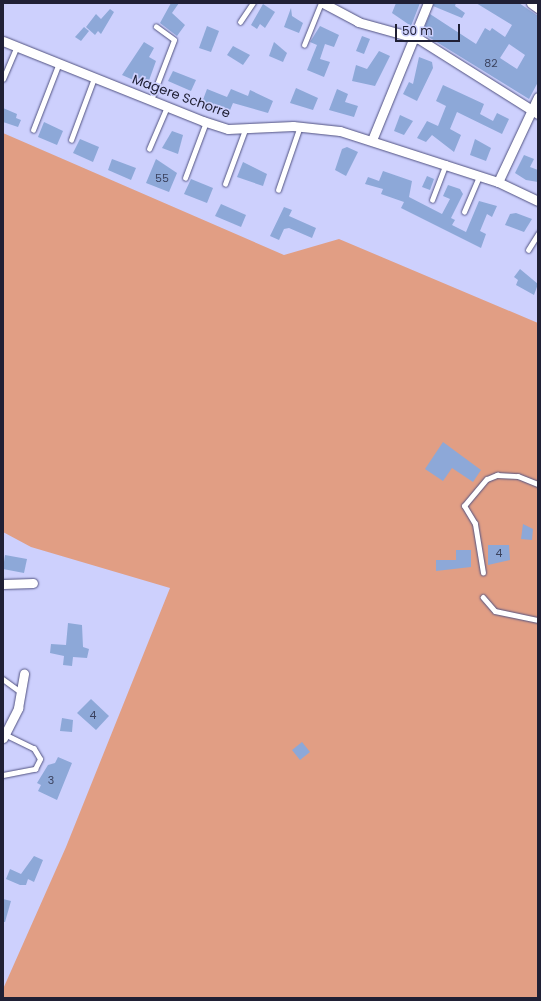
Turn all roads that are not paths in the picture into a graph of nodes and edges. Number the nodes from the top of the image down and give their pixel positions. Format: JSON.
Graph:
{"nodes":[{"id":1,"x":253,"y":3,"type":"edge"},
{"id":2,"x":322,"y":3,"type":"edge"},
{"id":3,"x":428,"y":3,"type":"edge"},
{"id":4,"x":530,"y":3,"type":"edge"},
{"id":5,"x":538,"y":8,"type":"edge"},
{"id":6,"x":240,"y":22,"type":"dead end"},
{"id":7,"x":156,"y":27,"type":"dead end"},
{"id":8,"x":412,"y":39,"type":"junction"},
{"id":9,"x":3,"y":41,"type":"edge"},
{"id":10,"x":304,"y":45,"type":"dead end"},
{"id":11,"x":17,"y":46,"type":"junction"},
{"id":12,"x":59,"y":63,"type":"junction"},
{"id":13,"x":94,"y":78,"type":"junction"},
{"id":14,"x":3,"y":79,"type":"edge"},
{"id":15,"x":538,"y":96,"type":"edge"},
{"id":16,"x":151,"y":100,"type":"junction"},
{"id":17,"x":167,"y":107,"type":"junction"},
{"id":18,"x":534,"y":111,"type":"edge"},
{"id":19,"x":206,"y":122,"type":"junction"},
{"id":20,"x":300,"y":126,"type":"junction"},
{"id":21,"x":33,"y":130,"type":"dead end"},
{"id":22,"x":245,"y":130,"type":"junction"},
{"id":23,"x":72,"y":140,"type":"dead end"},
{"id":24,"x":372,"y":140,"type":"junction"},
{"id":25,"x":149,"y":149,"type":"dead end"},
{"id":26,"x":446,"y":164,"type":"junction"},
{"id":27,"x":479,"y":176,"type":"junction"},
{"id":28,"x":185,"y":178,"type":"dead end"},
{"id":29,"x":498,"y":182,"type":"junction"},
{"id":30,"x":225,"y":184,"type":"dead end"},
{"id":31,"x":278,"y":190,"type":"dead end"},
{"id":32,"x":432,"y":200,"type":"dead end"},
{"id":33,"x":538,"y":202,"type":"edge"},
{"id":34,"x":464,"y":212,"type":"dead end"},
{"id":35,"x":538,"y":234,"type":"edge"},
{"id":36,"x":528,"y":250,"type":"dead end"},
{"id":37,"x":538,"y":484,"type":"edge"},
{"id":38,"x":483,"y":573,"type":"dead end"},
{"id":39,"x":33,"y":583,"type":"dead end"},
{"id":40,"x":3,"y":584,"type":"edge"},
{"id":41,"x":483,"y":596,"type":"dead end"},
{"id":42,"x":538,"y":620,"type":"edge"},
{"id":43,"x":24,"y":674,"type":"dead end"},
{"id":44,"x":3,"y":679,"type":"edge"},
{"id":45,"x":22,"y":694,"type":"junction"},
{"id":46,"x":4,"y":737,"type":"edge"},
{"id":47,"x":3,"y":775,"type":"edge"}],
"edges":[{"from":1,"to":6,"type":"lane"},
{"from":2,"to":8,"type":"street"},
{"from":2,"to":10,"type":"lane"},
{"from":3,"to":8,"type":"street"},
{"from":4,"to":5,"type":"street"},
{"from":7,"to":16,"type":"lane"},
{"from":8,"to":18,"type":"street"},
{"from":8,"to":24,"type":"street"},
{"from":9,"to":11,"type":"street","name":"Magere Schorre"},
{"from":11,"to":12,"type":"street","name":"Magere Schorre"},
{"from":11,"to":14,"type":"lane"},
{"from":12,"to":13,"type":"street","name":"Magere Schorre"},
{"from":12,"to":21,"type":"lane"},
{"from":13,"to":16,"type":"street","name":"Magere Schorre"},
{"from":13,"to":23,"type":"lane"},
{"from":15,"to":18,"type":"street"},
{"from":16,"to":17,"type":"street","name":"Magere Schorre"},
{"from":17,"to":19,"type":"street","name":"Magere Schorre"},
{"from":17,"to":25,"type":"lane"},
{"from":18,"to":29,"type":"street"},
{"from":19,"to":22,"type":"street","name":"Magere Schorre"},
{"from":19,"to":28,"type":"lane"},
{"from":20,"to":22,"type":"street","name":"Magere Schorre"},
{"from":20,"to":24,"type":"street","name":"Magere Schorre"},
{"from":20,"to":31,"type":"lane"},
{"from":22,"to":30,"type":"lane"},
{"from":24,"to":26,"type":"street","name":"Magere Schorre"},
{"from":26,"to":27,"type":"street","name":"Magere Schorre"},
{"from":26,"to":32,"type":"lane"},
{"from":27,"to":29,"type":"street","name":"Magere Schorre"},
{"from":27,"to":34,"type":"lane"},
{"from":29,"to":33,"type":"street","name":"Magere Schorre"},
{"from":35,"to":36,"type":"lane"},
{"from":37,"to":38,"type":"lane"},
{"from":39,"to":40,"type":"street"},
{"from":41,"to":42,"type":"lane"},
{"from":43,"to":45,"type":"street"},
{"from":44,"to":45,"type":"lane"},
{"from":45,"to":46,"type":"street"},
{"from":46,"to":47,"type":"lane"}]}
